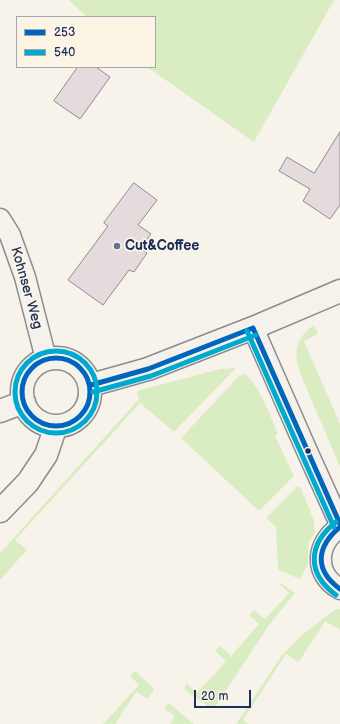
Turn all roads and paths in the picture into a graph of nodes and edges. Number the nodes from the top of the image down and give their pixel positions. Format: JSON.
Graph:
{"nodes":[{"id":1,"x":0,"y":219,"type":"edge"},
{"id":2,"x":340,"y":291,"type":"edge"},
{"id":3,"x":253,"y":328,"type":"junction"},
{"id":4,"x":46,"y":359,"type":"junction"},
{"id":5,"x":91,"y":386,"type":"junction"},
{"id":6,"x":24,"y":402,"type":"junction"},
{"id":7,"x":0,"y":411,"type":"edge"},
{"id":8,"x":56,"y":426,"type":"junction"},
{"id":9,"x":0,"y":511,"type":"edge"},
{"id":10,"x":340,"y":524,"type":"edge"},
{"id":11,"x":340,"y":527,"type":"edge"},
{"id":12,"x":340,"y":589,"type":"edge"}],
"edges":[{"from":1,"to":4,"type":"street","name":"Kohnser Weg"},
{"from":2,"to":3,"type":"main road"},
{"from":3,"to":5,"type":"main road"},
{"from":3,"to":10,"type":"street"},
{"from":4,"to":5,"type":"main road"},
{"from":4,"to":6,"type":"main road"},
{"from":5,"to":8,"type":"main road"},
{"from":6,"to":7,"type":"main road"},
{"from":6,"to":8,"type":"main road"},
{"from":8,"to":9,"type":"main road"},
{"from":11,"to":12,"type":"street"}]}
